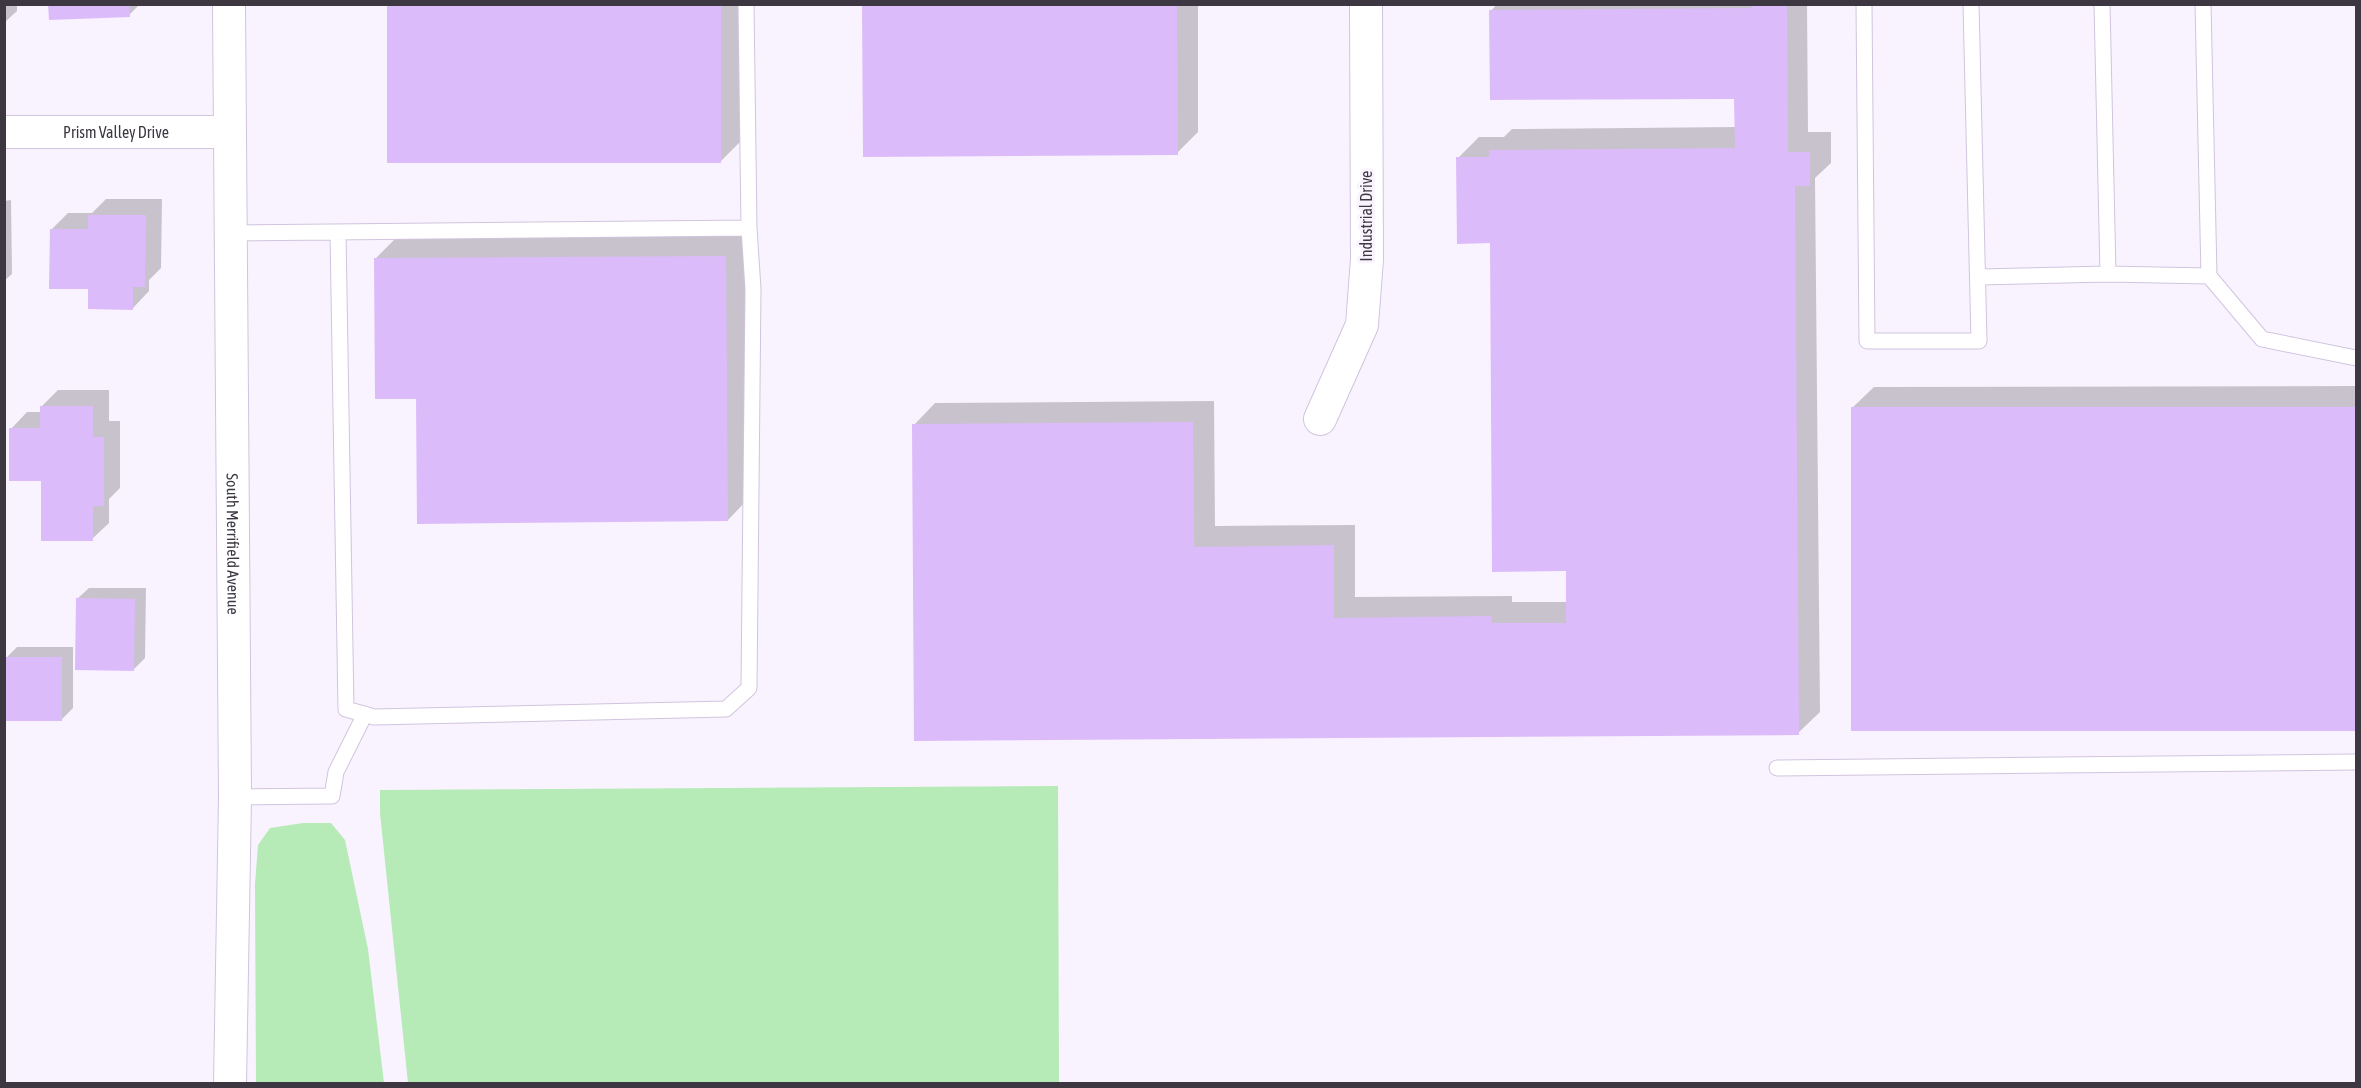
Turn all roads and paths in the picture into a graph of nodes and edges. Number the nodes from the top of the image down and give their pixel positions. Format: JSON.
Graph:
{"nodes":[{"id":1,"x":229,"y":4,"type":"edge"},
{"id":2,"x":746,"y":4,"type":"edge"},
{"id":3,"x":1366,"y":4,"type":"edge"},
{"id":4,"x":1864,"y":4,"type":"edge"},
{"id":5,"x":1971,"y":4,"type":"edge"},
{"id":6,"x":2102,"y":4,"type":"edge"},
{"id":7,"x":2203,"y":4,"type":"edge"},
{"id":8,"x":4,"y":132,"type":"edge"},
{"id":9,"x":230,"y":132,"type":"junction"},
{"id":10,"x":749,"y":228,"type":"junction"},
{"id":11,"x":232,"y":233,"type":"junction"},
{"id":12,"x":338,"y":233,"type":"junction"},
{"id":13,"x":2108,"y":274,"type":"junction"},
{"id":14,"x":2209,"y":276,"type":"junction"},
{"id":15,"x":1979,"y":277,"type":"junction"},
{"id":16,"x":2356,"y":358,"type":"edge"},
{"id":17,"x":1320,"y":419,"type":"dead end"},
{"id":18,"x":365,"y":714,"type":"junction"},
{"id":19,"x":2356,"y":762,"type":"edge"},
{"id":20,"x":1776,"y":768,"type":"dead end"},
{"id":21,"x":235,"y":797,"type":"junction"},
{"id":22,"x":230,"y":1083,"type":"edge"}],
"edges":[{"from":1,"to":9,"type":"street","name":"South Merrifield Avenue"},
{"from":2,"to":10,"type":"lane"},
{"from":3,"to":17,"type":"street","name":"Industrial Drive"},
{"from":4,"to":15,"type":"lane"},
{"from":5,"to":15,"type":"lane"},
{"from":6,"to":13,"type":"lane"},
{"from":7,"to":14,"type":"lane"},
{"from":8,"to":9,"type":"street","name":"Prism Valley Drive"},
{"from":9,"to":11,"type":"street","name":"South Merrifield Avenue"},
{"from":10,"to":12,"type":"lane"},
{"from":10,"to":18,"type":"lane"},
{"from":11,"to":12,"type":"lane"},
{"from":11,"to":21,"type":"street","name":"South Merrifield Avenue"},
{"from":12,"to":18,"type":"lane"},
{"from":13,"to":14,"type":"lane"},
{"from":13,"to":15,"type":"lane"},
{"from":14,"to":16,"type":"lane"},
{"from":18,"to":21,"type":"lane"},
{"from":19,"to":20,"type":"lane"},
{"from":21,"to":22,"type":"street","name":"South Merrifield Avenue"}]}
